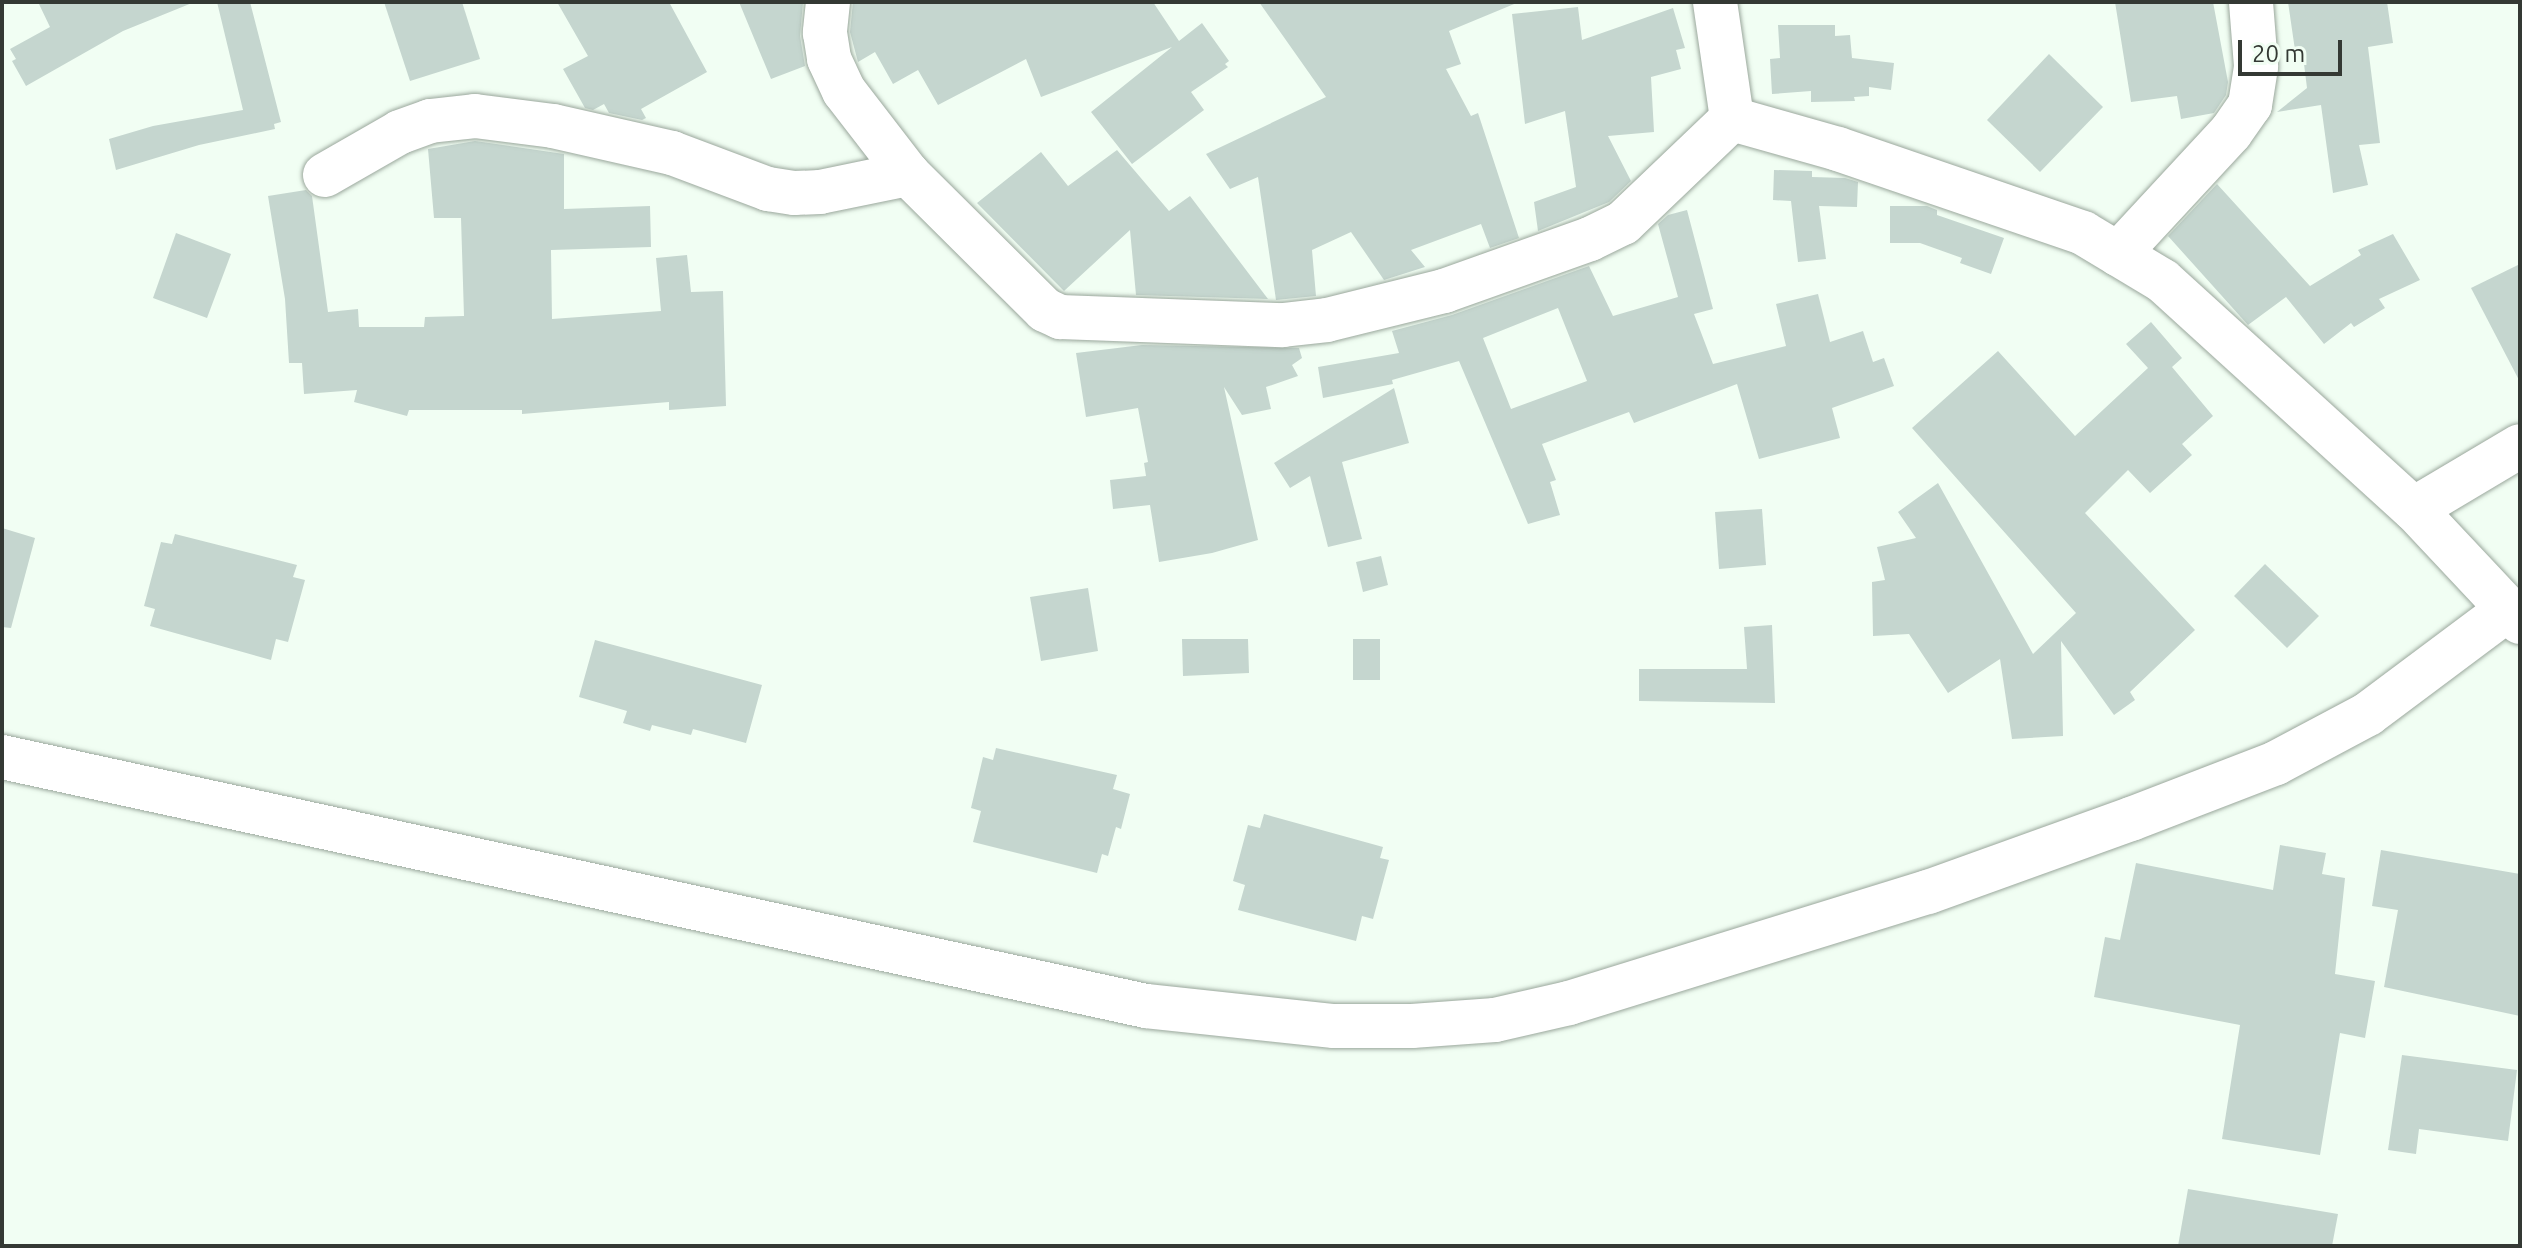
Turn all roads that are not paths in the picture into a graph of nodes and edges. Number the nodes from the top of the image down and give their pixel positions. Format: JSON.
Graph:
{"nodes":[{"id":1,"x":828,"y":2,"type":"edge"},
{"id":2,"x":1715,"y":2,"type":"edge"},
{"id":3,"x":2251,"y":2,"type":"edge"},
{"id":4,"x":1732,"y":119,"type":"junction"},
{"id":5,"x":908,"y":174,"type":"junction"},
{"id":6,"x":325,"y":175,"type":"dead end"},
{"id":7,"x":2118,"y":254,"type":"junction"},
{"id":8,"x":2520,"y":446,"type":"edge"},
{"id":9,"x":2414,"y":509,"type":"junction"},
{"id":10,"x":2514,"y":616,"type":"edge"},
{"id":11,"x":2,"y":757,"type":"edge"}],
"edges":[{"from":1,"to":5,"type":"street"},
{"from":2,"to":4,"type":"street"},
{"from":3,"to":7,"type":"street"},
{"from":4,"to":5,"type":"street"},
{"from":4,"to":7,"type":"street"},
{"from":5,"to":6,"type":"street"},
{"from":7,"to":9,"type":"street"},
{"from":8,"to":9,"type":"street"},
{"from":9,"to":10,"type":"street"},
{"from":10,"to":11,"type":"street"}]}
